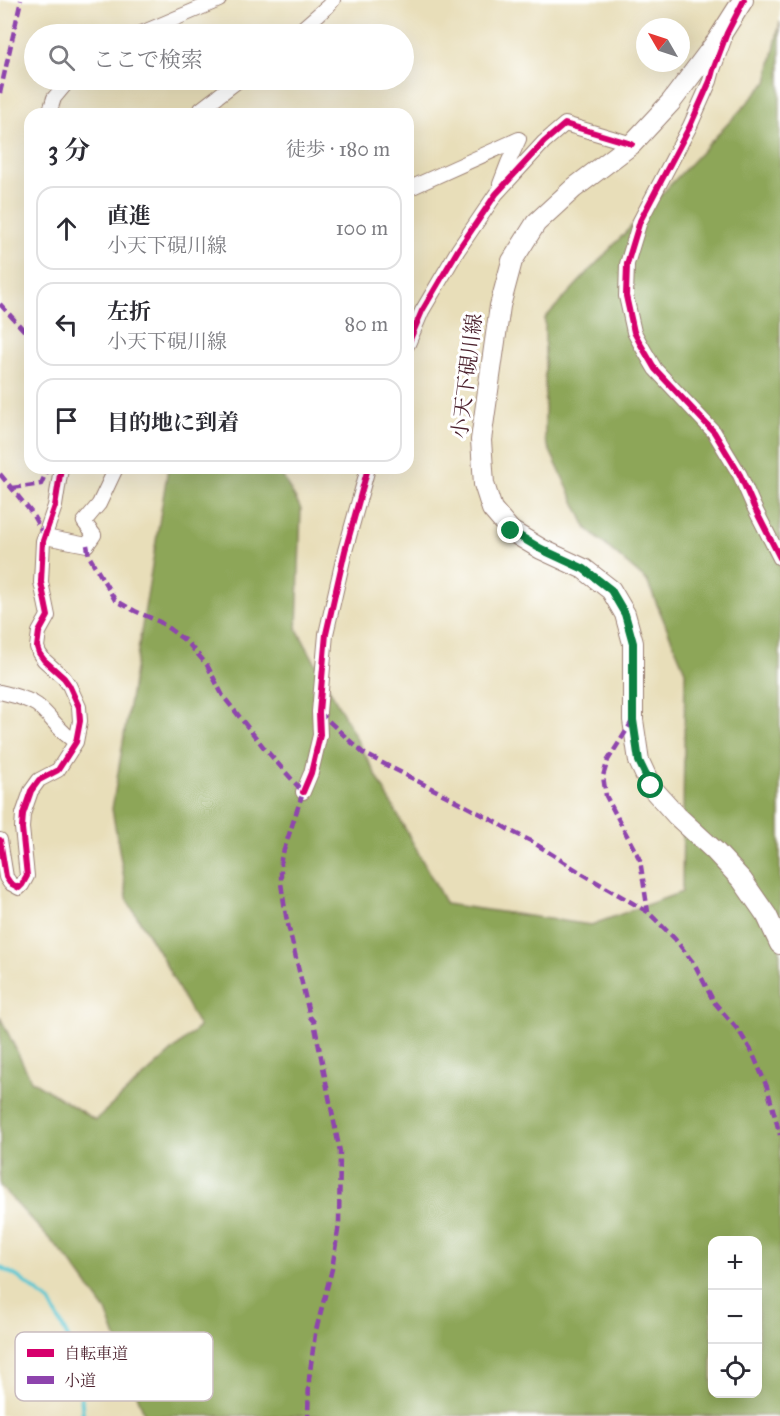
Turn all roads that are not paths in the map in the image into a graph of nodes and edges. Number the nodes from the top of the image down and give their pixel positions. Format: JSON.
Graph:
{"nodes":[{"id":1,"x":219,"y":0,"type":"edge"},
{"id":2,"x":333,"y":0,"type":"edge"},
{"id":3,"x":743,"y":0,"type":"edge"},
{"id":4,"x":163,"y":24,"type":"edge"},
{"id":5,"x":308,"y":24,"type":"edge"},
{"id":6,"x":61,"y":90,"type":"edge"},
{"id":7,"x":226,"y":90,"type":"edge"},
{"id":8,"x":51,"y":108,"type":"edge"},
{"id":9,"x":202,"y":108,"type":"edge"},
{"id":10,"x":632,"y":144,"type":"junction"},
{"id":11,"x":414,"y":186,"type":"edge"},
{"id":12,"x":496,"y":194,"type":"junction"},
{"id":13,"x":414,"y":330,"type":"edge"},
{"id":14,"x":60,"y":474,"type":"edge"},
{"id":15,"x":113,"y":474,"type":"edge"},
{"id":16,"x":366,"y":474,"type":"edge"},
{"id":17,"x":45,"y":537,"type":"junction"},
{"id":18,"x":780,"y":558,"type":"edge"},
{"id":19,"x":0,"y":692,"type":"edge"},
{"id":20,"x":76,"y":742,"type":"junction"},
{"id":21,"x":303,"y":792,"type":"dead end"},
{"id":22,"x":0,"y":840,"type":"edge"},
{"id":23,"x":780,"y":944,"type":"edge"}],
"edges":[{"from":1,"to":4,"type":"street"},
{"from":2,"to":5,"type":"street"},
{"from":3,"to":10,"type":"main road","name":"小天下硯川線"},
{"from":3,"to":18,"type":"street"},
{"from":6,"to":8,"type":"street"},
{"from":7,"to":9,"type":"street"},
{"from":10,"to":12,"type":"street"},
{"from":10,"to":23,"type":"main road","name":"小天下硯川線"},
{"from":11,"to":12,"type":"street"},
{"from":12,"to":13,"type":"street"},
{"from":14,"to":17,"type":"street"},
{"from":15,"to":17,"type":"street"},
{"from":16,"to":21,"type":"street"},
{"from":17,"to":20,"type":"street"},
{"from":19,"to":20,"type":"street"},
{"from":20,"to":22,"type":"street"}]}
